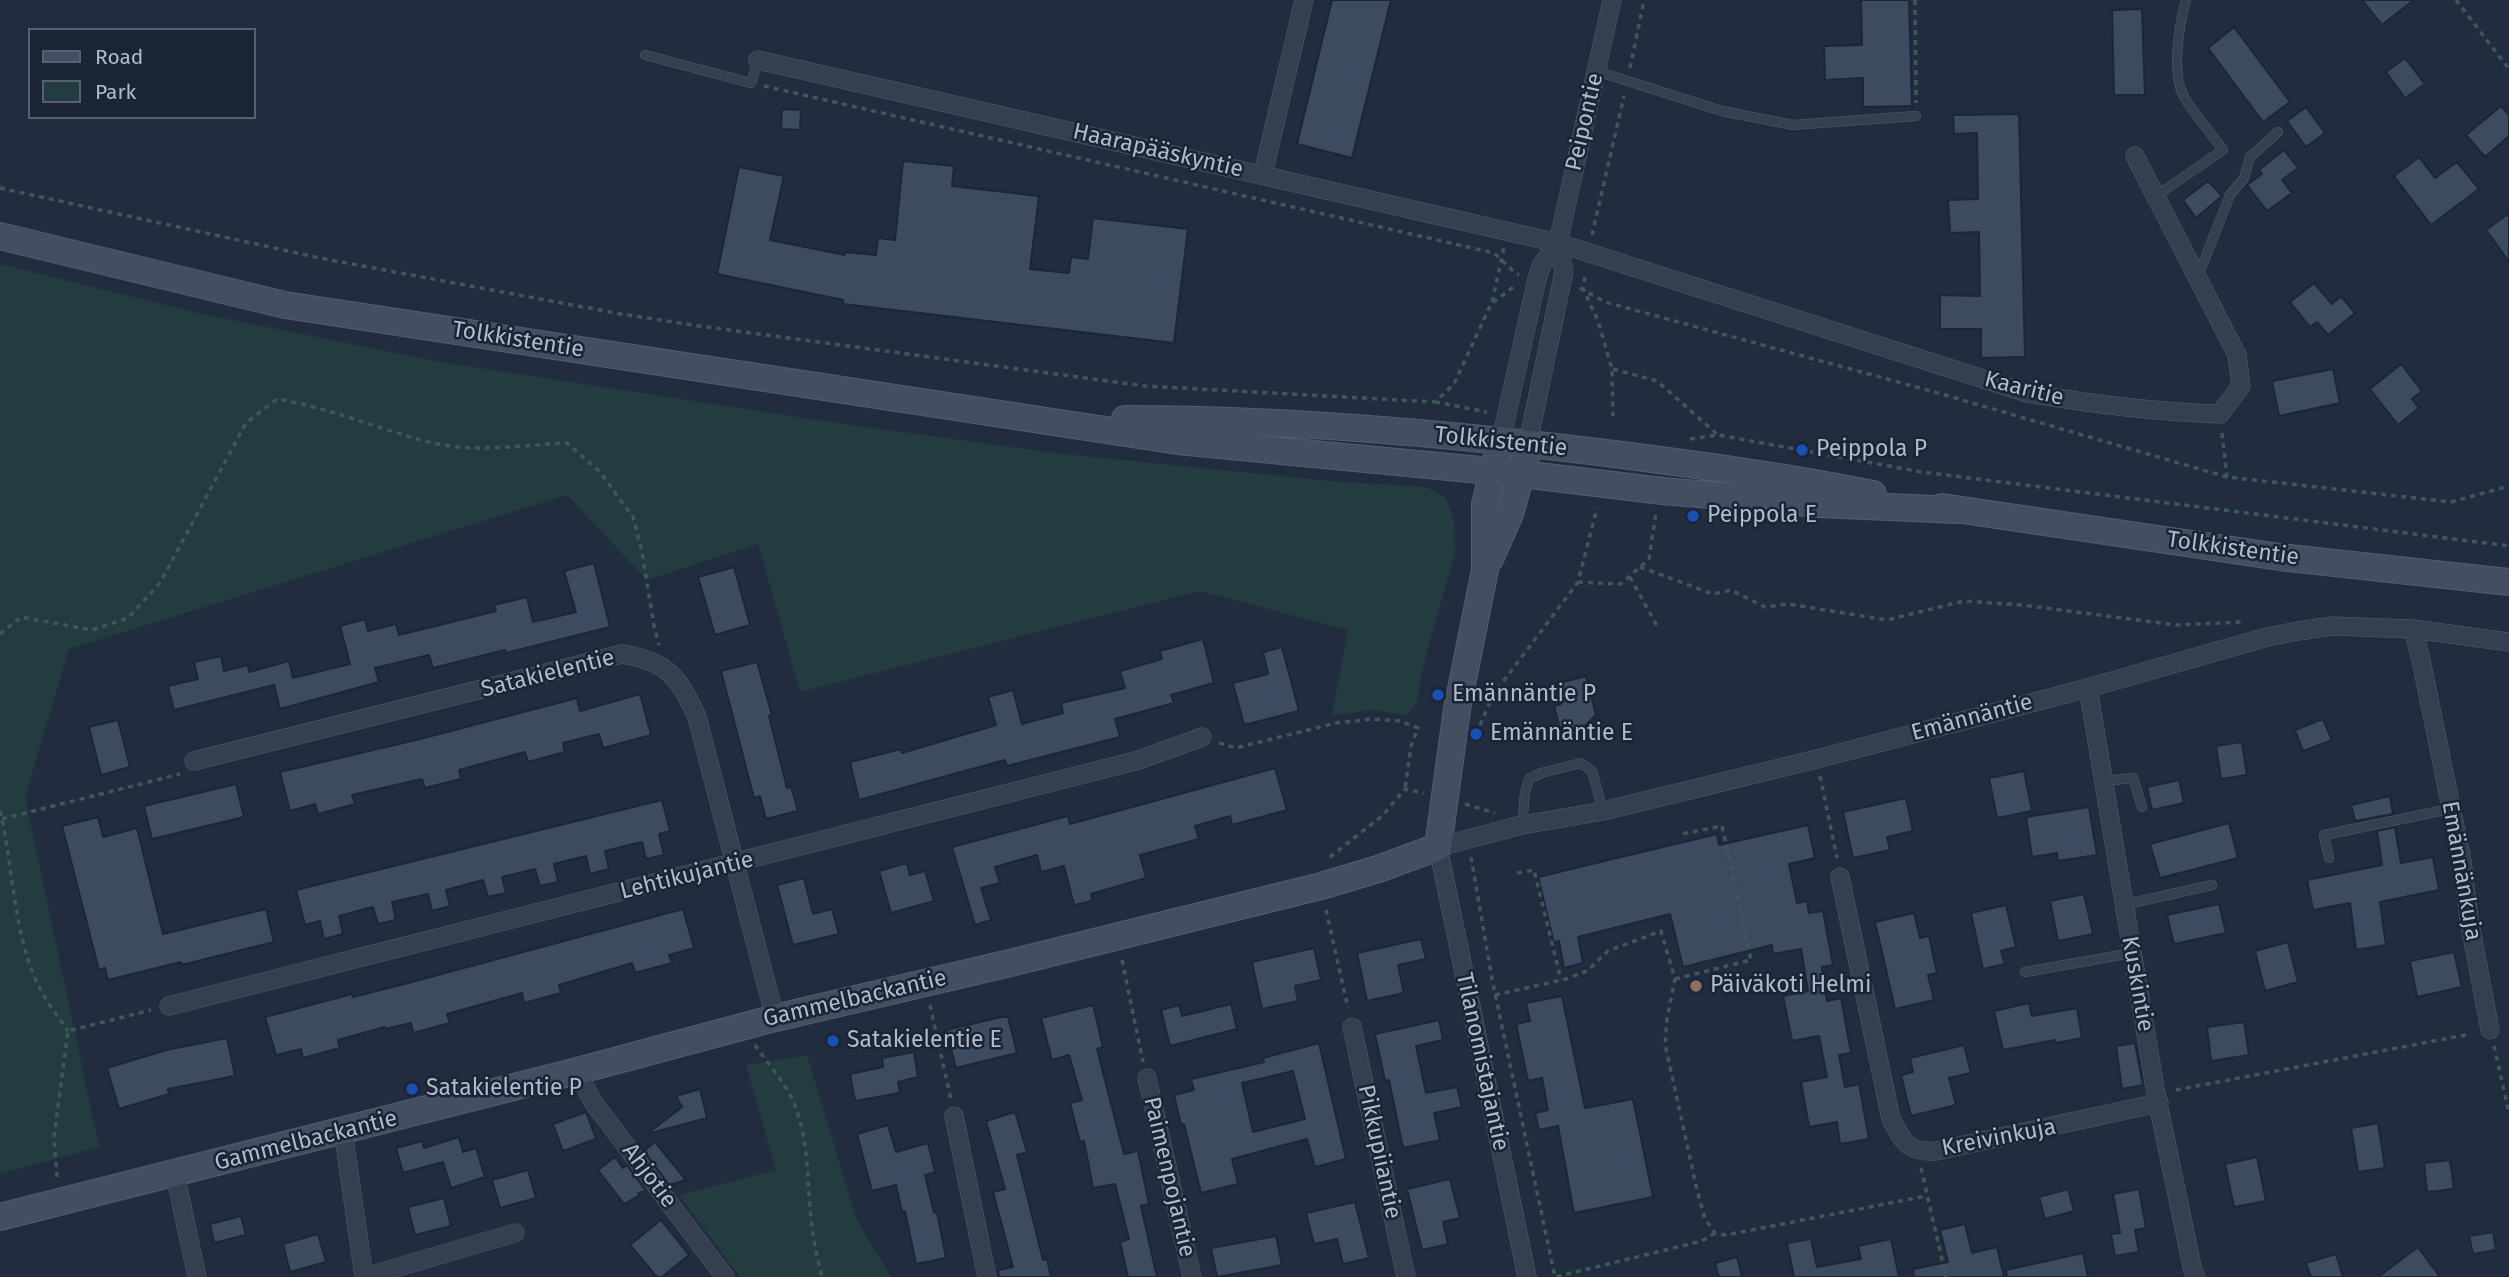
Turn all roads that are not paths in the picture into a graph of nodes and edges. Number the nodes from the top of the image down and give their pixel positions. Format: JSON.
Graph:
{"nodes":[{"id":1,"x":1304,"y":0,"type":"edge"},
{"id":2,"x":1612,"y":0,"type":"edge"},
{"id":3,"x":2186,"y":0,"type":"edge"},
{"id":4,"x":645,"y":55,"type":"dead end"},
{"id":5,"x":758,"y":60,"type":"joint"},
{"id":6,"x":1596,"y":71,"type":"junction"},
{"id":7,"x":1916,"y":116,"type":"road end"},
{"id":8,"x":2278,"y":132,"type":"dead end"},
{"id":9,"x":2134,"y":156,"type":"dead end"},
{"id":10,"x":1263,"y":174,"type":"junction"},
{"id":11,"x":2156,"y":195,"type":"junction"},
{"id":12,"x":0,"y":236,"type":"edge"},
{"id":13,"x":1558,"y":243,"type":"junction"},
{"id":14,"x":2198,"y":276,"type":"junction"},
{"id":15,"x":1040,"y":419,"type":"junction"},
{"id":16,"x":1503,"y":428,"type":"junction"},
{"id":17,"x":1528,"y":443,"type":"junction"},
{"id":18,"x":1494,"y":471,"type":"junction"},
{"id":19,"x":1522,"y":474,"type":"junction"},
{"id":20,"x":1958,"y":510,"type":"junction"},
{"id":21,"x":1485,"y":570,"type":"junction"},
{"id":22,"x":2509,"y":582,"type":"edge"},
{"id":23,"x":2413,"y":629,"type":"junction"},
{"id":24,"x":2509,"y":642,"type":"edge"},
{"id":25,"x":2088,"y":688,"type":"junction"},
{"id":26,"x":1202,"y":737,"type":"road end"},
{"id":27,"x":194,"y":761,"type":"road end"},
{"id":28,"x":2102,"y":781,"type":"junction"},
{"id":29,"x":2142,"y":807,"type":"dead end"},
{"id":30,"x":2450,"y":809,"type":"junction"},
{"id":31,"x":1603,"y":811,"type":"junction"},
{"id":32,"x":1522,"y":825,"type":"junction"},
{"id":33,"x":1438,"y":847,"type":"junction"},
{"id":34,"x":2329,"y":858,"type":"dead end"},
{"id":35,"x":736,"y":864,"type":"junction"},
{"id":36,"x":1840,"y":877,"type":"road end"},
{"id":37,"x":2212,"y":885,"type":"dead end"},
{"id":38,"x":2123,"y":905,"type":"junction"},
{"id":39,"x":2132,"y":953,"type":"junction"},
{"id":40,"x":2025,"y":972,"type":"dead end"},
{"id":41,"x":169,"y":1006,"type":"road end"},
{"id":42,"x":775,"y":1017,"type":"junction"},
{"id":43,"x":1352,"y":1027,"type":"road end"},
{"id":44,"x":2490,"y":1030,"type":"road end"},
{"id":45,"x":578,"y":1072,"type":"junction"},
{"id":46,"x":1147,"y":1078,"type":"road end"},
{"id":47,"x":2158,"y":1099,"type":"junction"},
{"id":48,"x":954,"y":1116,"type":"road end"},
{"id":49,"x":343,"y":1131,"type":"junction"},
{"id":50,"x":175,"y":1174,"type":"junction"},
{"id":51,"x":0,"y":1217,"type":"edge"},
{"id":52,"x":515,"y":1233,"type":"dead end"},
{"id":53,"x":197,"y":1277,"type":"edge"},
{"id":54,"x":364,"y":1277,"type":"edge"},
{"id":55,"x":726,"y":1277,"type":"edge"},
{"id":56,"x":987,"y":1277,"type":"edge"},
{"id":57,"x":1192,"y":1277,"type":"edge"},
{"id":58,"x":1406,"y":1277,"type":"edge"},
{"id":59,"x":1527,"y":1277,"type":"edge"},
{"id":60,"x":2196,"y":1277,"type":"edge"}],
"edges":[{"from":1,"to":10,"type":"street"},
{"from":2,"to":6,"type":"street","name":"Peipontie"},
{"from":3,"to":11,"type":"lane"},
{"from":4,"to":5,"type":"lane"},
{"from":5,"to":10,"type":"street","name":"Haarapääskyntie"},
{"from":6,"to":7,"type":"lane"},
{"from":6,"to":13,"type":"street","name":"Peipontie"},
{"from":8,"to":14,"type":"lane"},
{"from":9,"to":11,"type":"street"},
{"from":10,"to":13,"type":"street","name":"Haarapääskyntie"},
{"from":11,"to":14,"type":"street"},
{"from":12,"to":15,"type":"street","name":"Tolkkistentie"},
{"from":13,"to":14,"type":"street","name":"Kaaritie"},
{"from":13,"to":16,"type":"street","name":"Peipontie"},
{"from":13,"to":17,"type":"street","name":"Peipontie"},
{"from":15,"to":16,"type":"street","name":"Tolkkistentie"},
{"from":15,"to":18,"type":"street","name":"Tolkkistentie"},
{"from":16,"to":17,"type":"street","name":"Tolkkistentie"},
{"from":16,"to":18,"type":"street"},
{"from":17,"to":19,"type":"street"},
{"from":17,"to":20,"type":"street","name":"Tolkkistentie"},
{"from":18,"to":19,"type":"street","name":"Tolkkistentie"},
{"from":18,"to":21,"type":"street"},
{"from":19,"to":20,"type":"street","name":"Tolkkistentie"},
{"from":19,"to":21,"type":"street"},
{"from":20,"to":22,"type":"street","name":"Tolkkistentie"},
{"from":21,"to":33,"type":"street"},
{"from":23,"to":24,"type":"street","name":"Emännäntie"},
{"from":23,"to":25,"type":"street","name":"Emännäntie"},
{"from":23,"to":30,"type":"street","name":"Emännänkuja"},
{"from":25,"to":28,"type":"street","name":"Kuskintie"},
{"from":25,"to":31,"type":"street","name":"Emännäntie"},
{"from":26,"to":35,"type":"street","name":"Lehtikujantie"},
{"from":27,"to":35,"type":"street","name":"Satakielentie"},
{"from":28,"to":29,"type":"lane"},
{"from":28,"to":38,"type":"street","name":"Kuskintie"},
{"from":30,"to":34,"type":"lane"},
{"from":30,"to":44,"type":"street","name":"Emännänkuja"},
{"from":31,"to":32,"type":"street","name":"Emännäntie"},
{"from":31,"to":32,"type":"lane"},
{"from":32,"to":33,"type":"street","name":"Emännäntie"},
{"from":33,"to":42,"type":"street","name":"Gammelbackantie"},
{"from":33,"to":59,"type":"street","name":"Tilanomistajantie"},
{"from":35,"to":41,"type":"street","name":"Lehtikujantie"},
{"from":35,"to":42,"type":"street","name":"Satakielentie"},
{"from":36,"to":47,"type":"street","name":"Kreivinkuja"},
{"from":37,"to":38,"type":"lane"},
{"from":38,"to":39,"type":"street","name":"Kuskintie"},
{"from":39,"to":40,"type":"lane"},
{"from":39,"to":47,"type":"street","name":"Kuskintie"},
{"from":42,"to":45,"type":"street","name":"Gammelbackantie"},
{"from":43,"to":58,"type":"street","name":"Pikkupiiantie"},
{"from":45,"to":49,"type":"street","name":"Gammelbackantie"},
{"from":45,"to":55,"type":"street","name":"Ahjotie"},
{"from":46,"to":57,"type":"street","name":"Paimenpojantie"},
{"from":47,"to":60,"type":"street","name":"Kuskintie"},
{"from":48,"to":56,"type":"street"},
{"from":49,"to":50,"type":"street","name":"Gammelbackantie"},
{"from":49,"to":54,"type":"street"},
{"from":50,"to":51,"type":"street","name":"Gammelbackantie"},
{"from":50,"to":53,"type":"street"},
{"from":52,"to":54,"type":"street"}]}
